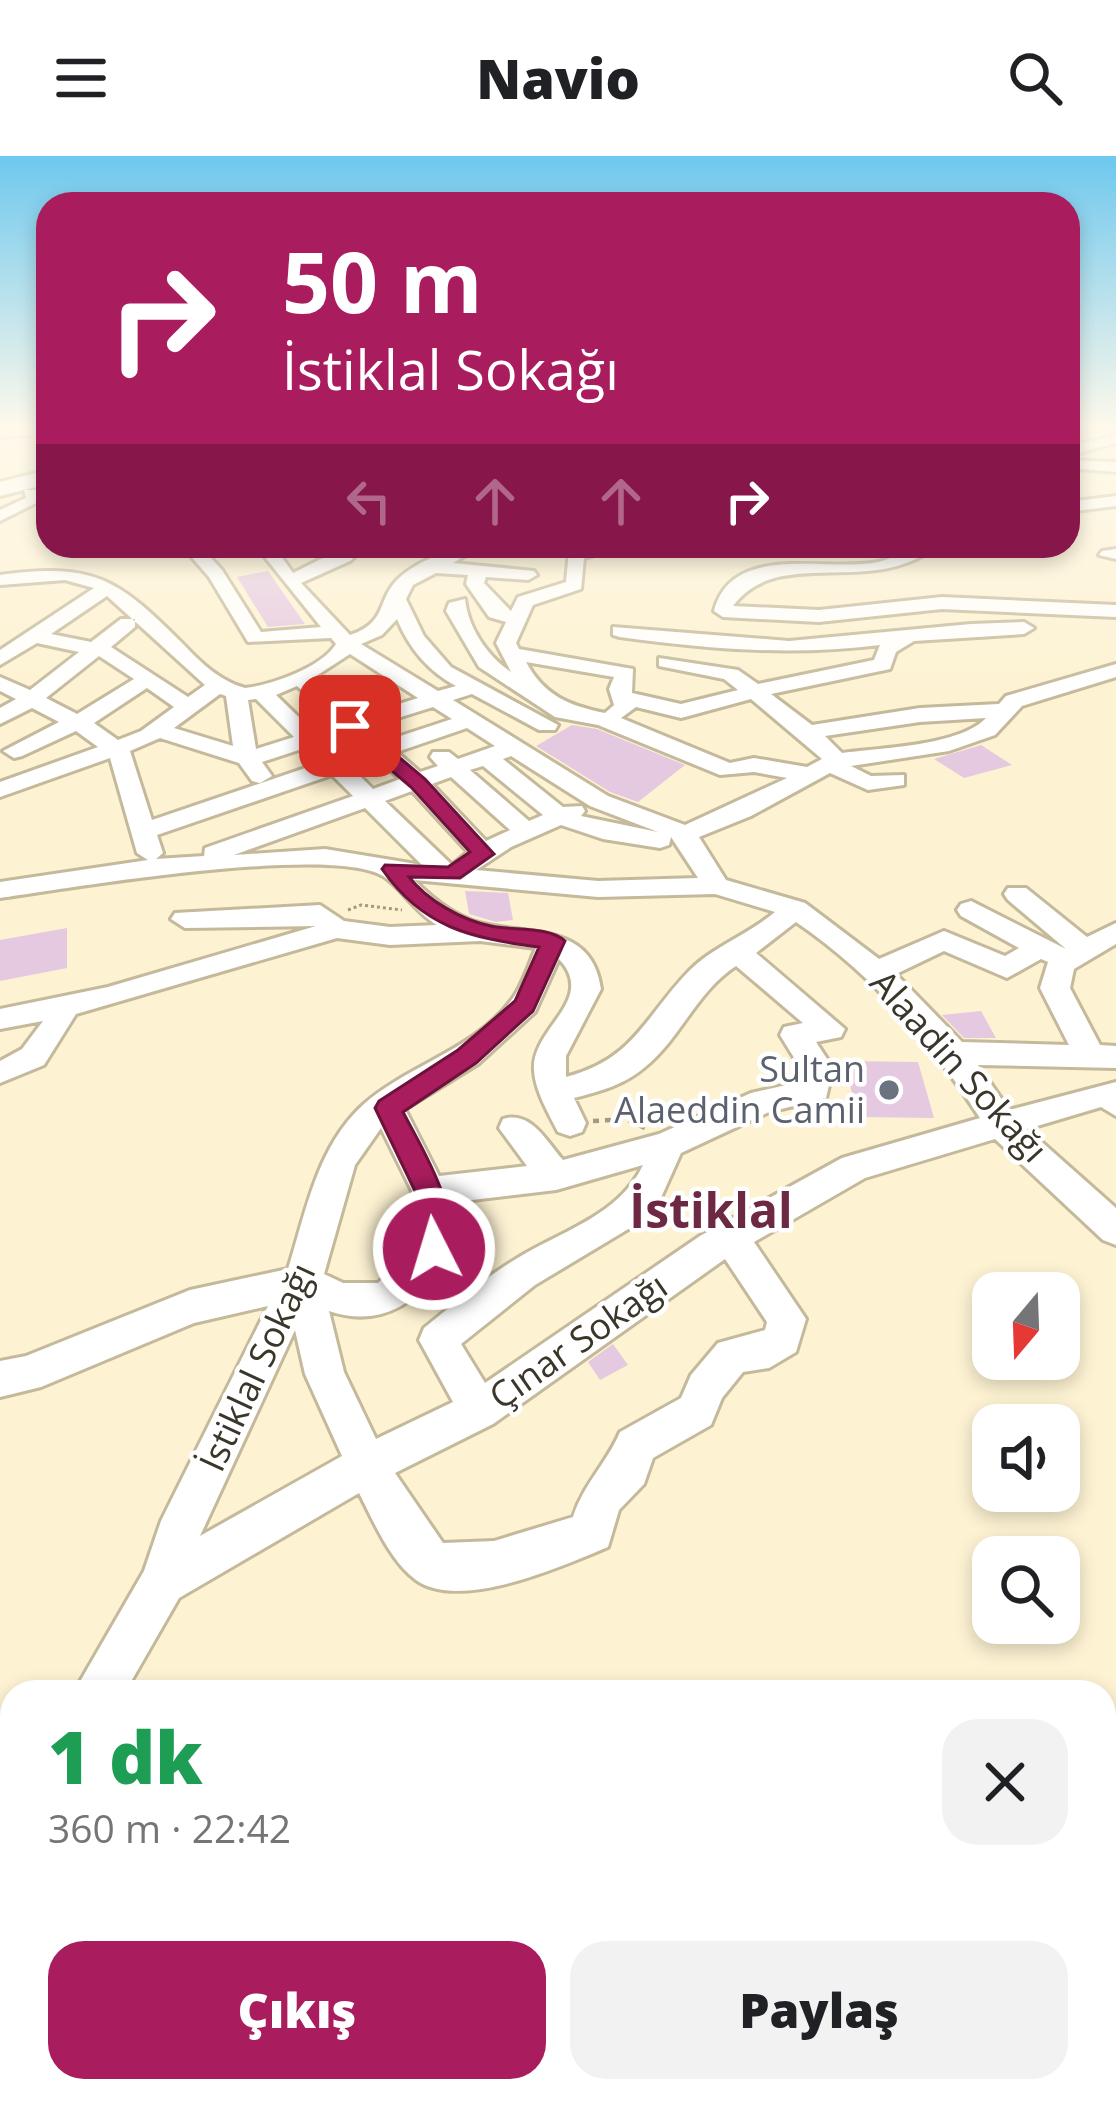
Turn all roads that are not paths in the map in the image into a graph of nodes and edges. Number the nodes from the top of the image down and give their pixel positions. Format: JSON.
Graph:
{"nodes":[{"id":1,"x":202,"y":558,"type":"edge"},
{"id":2,"x":274,"y":558,"type":"edge"},
{"id":3,"x":342,"y":558,"type":"edge"},
{"id":4,"x":448,"y":558,"type":"edge"},
{"id":5,"x":575,"y":558,"type":"edge"},
{"id":6,"x":902,"y":558,"type":"edge"},
{"id":7,"x":0,"y":562,"type":"edge"},
{"id":8,"x":432,"y":566,"type":"junction"},
{"id":9,"x":478,"y":570,"type":"junction"},
{"id":10,"x":50,"y":575,"type":"junction"},
{"id":11,"x":0,"y":580,"type":"edge"},
{"id":12,"x":290,"y":580,"type":"junction"},
{"id":13,"x":105,"y":589,"type":"junction"},
{"id":14,"x":399,"y":602,"type":"junction"},
{"id":15,"x":493,"y":603,"type":"junction"},
{"id":16,"x":521,"y":610,"type":"junction"},
{"id":17,"x":1116,"y":611,"type":"edge"},
{"id":18,"x":66,"y":614,"type":"junction"},
{"id":19,"x":128,"y":623,"type":"junction"},
{"id":20,"x":159,"y":629,"type":"junction"},
{"id":21,"x":1116,"y":629,"type":"edge"},
{"id":22,"x":620,"y":631,"type":"dead end"},
{"id":23,"x":32,"y":636,"type":"junction"},
{"id":24,"x":909,"y":636,"type":"junction"},
{"id":25,"x":346,"y":641,"type":"junction"},
{"id":26,"x":96,"y":649,"type":"junction"},
{"id":27,"x":514,"y":654,"type":"junction"},
{"id":28,"x":0,"y":659,"type":"edge"},
{"id":29,"x":666,"y":662,"type":"dead end"},
{"id":30,"x":1116,"y":670,"type":"edge"},
{"id":31,"x":298,"y":676,"type":"junction"},
{"id":32,"x":146,"y":680,"type":"junction"},
{"id":33,"x":0,"y":683,"type":"edge"},
{"id":34,"x":414,"y":683,"type":"junction"},
{"id":35,"x":470,"y":688,"type":"junction"},
{"id":36,"x":238,"y":691,"type":"junction"},
{"id":37,"x":754,"y":693,"type":"junction"},
{"id":38,"x":625,"y":698,"type":"junction"},
{"id":39,"x":32,"y":699,"type":"junction"},
{"id":40,"x":438,"y":699,"type":"junction"},
{"id":41,"x":876,"y":699,"type":"dead end"},
{"id":42,"x":187,"y":706,"type":"junction"},
{"id":43,"x":1011,"y":706,"type":"junction"},
{"id":44,"x":552,"y":712,"type":"junction"},
{"id":45,"x":915,"y":716,"type":"junction"},
{"id":46,"x":0,"y":717,"type":"edge"},
{"id":47,"x":342,"y":718,"type":"junction"},
{"id":48,"x":603,"y":719,"type":"junction"},
{"id":49,"x":469,"y":720,"type":"junction"},
{"id":50,"x":77,"y":722,"type":"junction"},
{"id":51,"x":157,"y":730,"type":"junction"},
{"id":52,"x":302,"y":731,"type":"junction"},
{"id":53,"x":808,"y":732,"type":"junction"},
{"id":54,"x":419,"y":736,"type":"junction"},
{"id":55,"x":941,"y":746,"type":"junction"},
{"id":56,"x":379,"y":750,"type":"junction"},
{"id":57,"x":14,"y":751,"type":"dead end"},
{"id":58,"x":119,"y":751,"type":"junction"},
{"id":59,"x":246,"y":752,"type":"junction"},
{"id":60,"x":507,"y":753,"type":"junction"},
{"id":61,"x":336,"y":765,"type":"junction"},
{"id":62,"x":826,"y":767,"type":"junction"},
{"id":63,"x":456,"y":770,"type":"junction"},
{"id":64,"x":562,"y":778,"type":"junction"},
{"id":65,"x":896,"y":780,"type":"dead end"},
{"id":66,"x":418,"y":783,"type":"junction"},
{"id":67,"x":270,"y":787,"type":"junction"},
{"id":68,"x":0,"y":790,"type":"edge"},
{"id":69,"x":526,"y":792,"type":"junction"},
{"id":70,"x":372,"y":799,"type":"junction"},
{"id":71,"x":598,"y":800,"type":"junction"},
{"id":72,"x":493,"y":804,"type":"junction"},
{"id":73,"x":558,"y":817,"type":"junction"},
{"id":74,"x":304,"y":823,"type":"junction"},
{"id":75,"x":526,"y":831,"type":"junction"},
{"id":76,"x":143,"y":832,"type":"junction"},
{"id":77,"x":688,"y":839,"type":"junction"},
{"id":78,"x":483,"y":854,"type":"junction"},
{"id":79,"x":325,"y":857,"type":"junction"},
{"id":80,"x":189,"y":864,"type":"junction"},
{"id":81,"x":154,"y":867,"type":"junction"},
{"id":82,"x":392,"y":869,"type":"junction"},
{"id":83,"x":449,"y":873,"type":"junction"},
{"id":84,"x":716,"y":886,"type":"junction"},
{"id":85,"x":0,"y":890,"type":"edge"},
{"id":86,"x":1017,"y":895,"type":"dead end"},
{"id":87,"x":795,"y":909,"type":"junction"},
{"id":88,"x":971,"y":910,"type":"dead end"},
{"id":89,"x":185,"y":919,"type":"dead end"},
{"id":90,"x":331,"y":924,"type":"junction"},
{"id":91,"x":480,"y":932,"type":"junction"},
{"id":92,"x":1116,"y":932,"type":"edge"},
{"id":93,"x":553,"y":941,"type":"junction"},
{"id":94,"x":738,"y":953,"type":"junction"},
{"id":95,"x":1064,"y":953,"type":"junction"},
{"id":96,"x":875,"y":972,"type":"junction"},
{"id":97,"x":65,"y":1006,"type":"junction"},
{"id":98,"x":0,"y":1019,"type":"edge"},
{"id":99,"x":954,"y":1053,"type":"junction"},
{"id":100,"x":1103,"y":1057,"type":"edge"},
{"id":101,"x":0,"y":1072,"type":"edge"},
{"id":102,"x":560,"y":1090,"type":"junction"},
{"id":103,"x":1113,"y":1098,"type":"edge"},
{"id":104,"x":388,"y":1108,"type":"junction"},
{"id":105,"x":570,"y":1123,"type":"road end"},
{"id":106,"x":1002,"y":1126,"type":"junction"},
{"id":107,"x":515,"y":1128,"type":"dead end"},
{"id":108,"x":663,"y":1146,"type":"junction"},
{"id":109,"x":556,"y":1176,"type":"junction"},
{"id":110,"x":429,"y":1191,"type":"junction"},
{"id":111,"x":1116,"y":1230,"type":"edge"},
{"id":112,"x":730,"y":1237,"type":"junction"},
{"id":113,"x":303,"y":1282,"type":"junction"},
{"id":114,"x":0,"y":1378,"type":"edge"},
{"id":115,"x":479,"y":1410,"type":"junction"},
{"id":116,"x":367,"y":1465,"type":"junction"},
{"id":117,"x":163,"y":1582,"type":"junction"},
{"id":118,"x":105,"y":1680,"type":"edge"}],
"edges":[{"from":1,"to":25,"type":"street"},
{"from":2,"to":12,"type":"street"},
{"from":3,"to":12,"type":"street"},
{"from":4,"to":8,"type":"street"},
{"from":5,"to":16,"type":"street"},
{"from":6,"to":17,"type":"street"},
{"from":7,"to":10,"type":"street"},
{"from":8,"to":9,"type":"street"},
{"from":8,"to":14,"type":"street"},
{"from":9,"to":15,"type":"street"},
{"from":9,"to":16,"type":"street"},
{"from":10,"to":11,"type":"street"},
{"from":10,"to":13,"type":"street"},
{"from":12,"to":25,"type":"street"},
{"from":13,"to":18,"type":"street"},
{"from":13,"to":20,"type":"street"},
{"from":14,"to":25,"type":"street"},
{"from":14,"to":35,"type":"street"},
{"from":15,"to":16,"type":"street"},
{"from":15,"to":44,"type":"street"},
{"from":16,"to":27,"type":"street"},
{"from":18,"to":19,"type":"street"},
{"from":18,"to":23,"type":"street"},
{"from":19,"to":20,"type":"street"},
{"from":19,"to":26,"type":"street"},
{"from":20,"to":36,"type":"street"},
{"from":21,"to":24,"type":"street"},
{"from":22,"to":24,"type":"street"},
{"from":23,"to":26,"type":"street"},
{"from":23,"to":28,"type":"street"},
{"from":24,"to":37,"type":"street"},
{"from":25,"to":31,"type":"street"},
{"from":25,"to":34,"type":"street"},
{"from":26,"to":32,"type":"street"},
{"from":26,"to":39,"type":"street"},
{"from":27,"to":38,"type":"street"},
{"from":27,"to":44,"type":"street"},
{"from":29,"to":37,"type":"street"},
{"from":30,"to":43,"type":"street"},
{"from":31,"to":36,"type":"street"},
{"from":31,"to":47,"type":"street"},
{"from":32,"to":42,"type":"street"},
{"from":32,"to":50,"type":"street"},
{"from":33,"to":39,"type":"street"},
{"from":34,"to":40,"type":"street"},
{"from":34,"to":47,"type":"street"},
{"from":35,"to":40,"type":"street"},
{"from":35,"to":44,"type":"street"},
{"from":36,"to":42,"type":"street"},
{"from":36,"to":52,"type":"street"},
{"from":36,"to":59,"type":"street"},
{"from":37,"to":38,"type":"street"},
{"from":37,"to":53,"type":"street"},
{"from":38,"to":48,"type":"street"},
{"from":39,"to":46,"type":"street"},
{"from":39,"to":50,"type":"street"},
{"from":40,"to":47,"type":"street"},
{"from":40,"to":49,"type":"street"},
{"from":41,"to":45,"type":"street"},
{"from":42,"to":51,"type":"street"},
{"from":43,"to":45,"type":"street"},
{"from":43,"to":55,"type":"street"},
{"from":44,"to":48,"type":"street"},
{"from":44,"to":60,"type":"street"},
{"from":45,"to":53,"type":"street"},
{"from":45,"to":55,"type":"street"},
{"from":47,"to":52,"type":"street"},
{"from":47,"to":56,"type":"street"},
{"from":48,"to":62,"type":"street"},
{"from":49,"to":54,"type":"street"},
{"from":49,"to":60,"type":"street"},
{"from":50,"to":57,"type":"street"},
{"from":50,"to":58,"type":"street"},
{"from":51,"to":58,"type":"street"},
{"from":51,"to":59,"type":"street"},
{"from":52,"to":59,"type":"street"},
{"from":52,"to":61,"type":"street"},
{"from":53,"to":62,"type":"street"},
{"from":54,"to":56,"type":"street"},
{"from":54,"to":63,"type":"street"},
{"from":55,"to":62,"type":"street"},
{"from":56,"to":61,"type":"street"},
{"from":56,"to":66,"type":"street"},
{"from":58,"to":68,"type":"street"},
{"from":58,"to":76,"type":"street"},
{"from":59,"to":67,"type":"street"},
{"from":60,"to":63,"type":"street"},
{"from":60,"to":64,"type":"street"},
{"from":60,"to":69,"type":"street"},
{"from":61,"to":67,"type":"street"},
{"from":61,"to":70,"type":"street"},
{"from":62,"to":65,"type":"street"},
{"from":62,"to":77,"type":"street"},
{"from":63,"to":66,"type":"street"},
{"from":63,"to":72,"type":"street"},
{"from":64,"to":69,"type":"street"},
{"from":64,"to":71,"type":"street"},
{"from":66,"to":70,"type":"street"},
{"from":66,"to":78,"type":"street"},
{"from":67,"to":74,"type":"street"},
{"from":67,"to":76,"type":"street"},
{"from":69,"to":72,"type":"street"},
{"from":69,"to":73,"type":"street"},
{"from":70,"to":74,"type":"street"},
{"from":70,"to":83,"type":"street"},
{"from":71,"to":73,"type":"street"},
{"from":71,"to":77,"type":"street"},
{"from":72,"to":75,"type":"street"},
{"from":73,"to":75,"type":"street"},
{"from":73,"to":77,"type":"street"},
{"from":74,"to":79,"type":"street"},
{"from":74,"to":80,"type":"street"},
{"from":75,"to":78,"type":"street"},
{"from":76,"to":81,"type":"street"},
{"from":77,"to":84,"type":"street"},
{"from":78,"to":83,"type":"street"},
{"from":79,"to":80,"type":"street","name":"Alaadin Sokağı"},
{"from":79,"to":82,"type":"street","name":"Alaadin Sokağı"},
{"from":80,"to":81,"type":"street"},
{"from":81,"to":85,"type":"street"},
{"from":82,"to":83,"type":"street","name":"Alaadin Sokağı"},
{"from":82,"to":91,"type":"street"},
{"from":83,"to":84,"type":"street","name":"Alaadin Sokağı"},
{"from":84,"to":87,"type":"street","name":"Alaadin Sokağı"},
{"from":86,"to":95,"type":"street"},
{"from":87,"to":94,"type":"street"},
{"from":87,"to":96,"type":"street","name":"Alaadin Sokağı"},
{"from":88,"to":95,"type":"street"},
{"from":89,"to":90,"type":"street"},
{"from":90,"to":91,"type":"street"},
{"from":90,"to":97,"type":"street"},
{"from":91,"to":93,"type":"street"},
{"from":92,"to":95,"type":"street"},
{"from":93,"to":102,"type":"street"},
{"from":93,"to":104,"type":"street","name":"İstiklal Sokağı"},
{"from":94,"to":102,"type":"street"},
{"from":94,"to":108,"type":"street"},
{"from":95,"to":96,"type":"street"},
{"from":95,"to":100,"type":"street"},
{"from":96,"to":99,"type":"street","name":"Alaadin Sokağı"},
{"from":97,"to":98,"type":"street"},
{"from":97,"to":101,"type":"street"},
{"from":99,"to":100,"type":"street"},
{"from":99,"to":106,"type":"street","name":"Alaadin Sokağı"},
{"from":102,"to":105,"type":"street"},
{"from":103,"to":106,"type":"street","name":"Çınar Sokağı"},
{"from":104,"to":110,"type":"street"},
{"from":104,"to":113,"type":"street","name":"İstiklal Sokağı"},
{"from":106,"to":111,"type":"street","name":"Alaadin Sokağı"},
{"from":106,"to":112,"type":"street","name":"Çınar Sokağı"},
{"from":107,"to":109,"type":"street"},
{"from":108,"to":109,"type":"street"},
{"from":108,"to":115,"type":"street"},
{"from":109,"to":110,"type":"street"},
{"from":110,"to":113,"type":"street"},
{"from":112,"to":115,"type":"street","name":"Çınar Sokağı"},
{"from":112,"to":116,"type":"street"},
{"from":113,"to":114,"type":"street"},
{"from":113,"to":116,"type":"street"},
{"from":113,"to":117,"type":"street","name":"İstiklal Sokağı"},
{"from":115,"to":116,"type":"street","name":"Çınar Sokağı"},
{"from":116,"to":117,"type":"street","name":"Çınar Sokağı"},
{"from":117,"to":118,"type":"street","name":"İstiklal Sokağı"}]}
